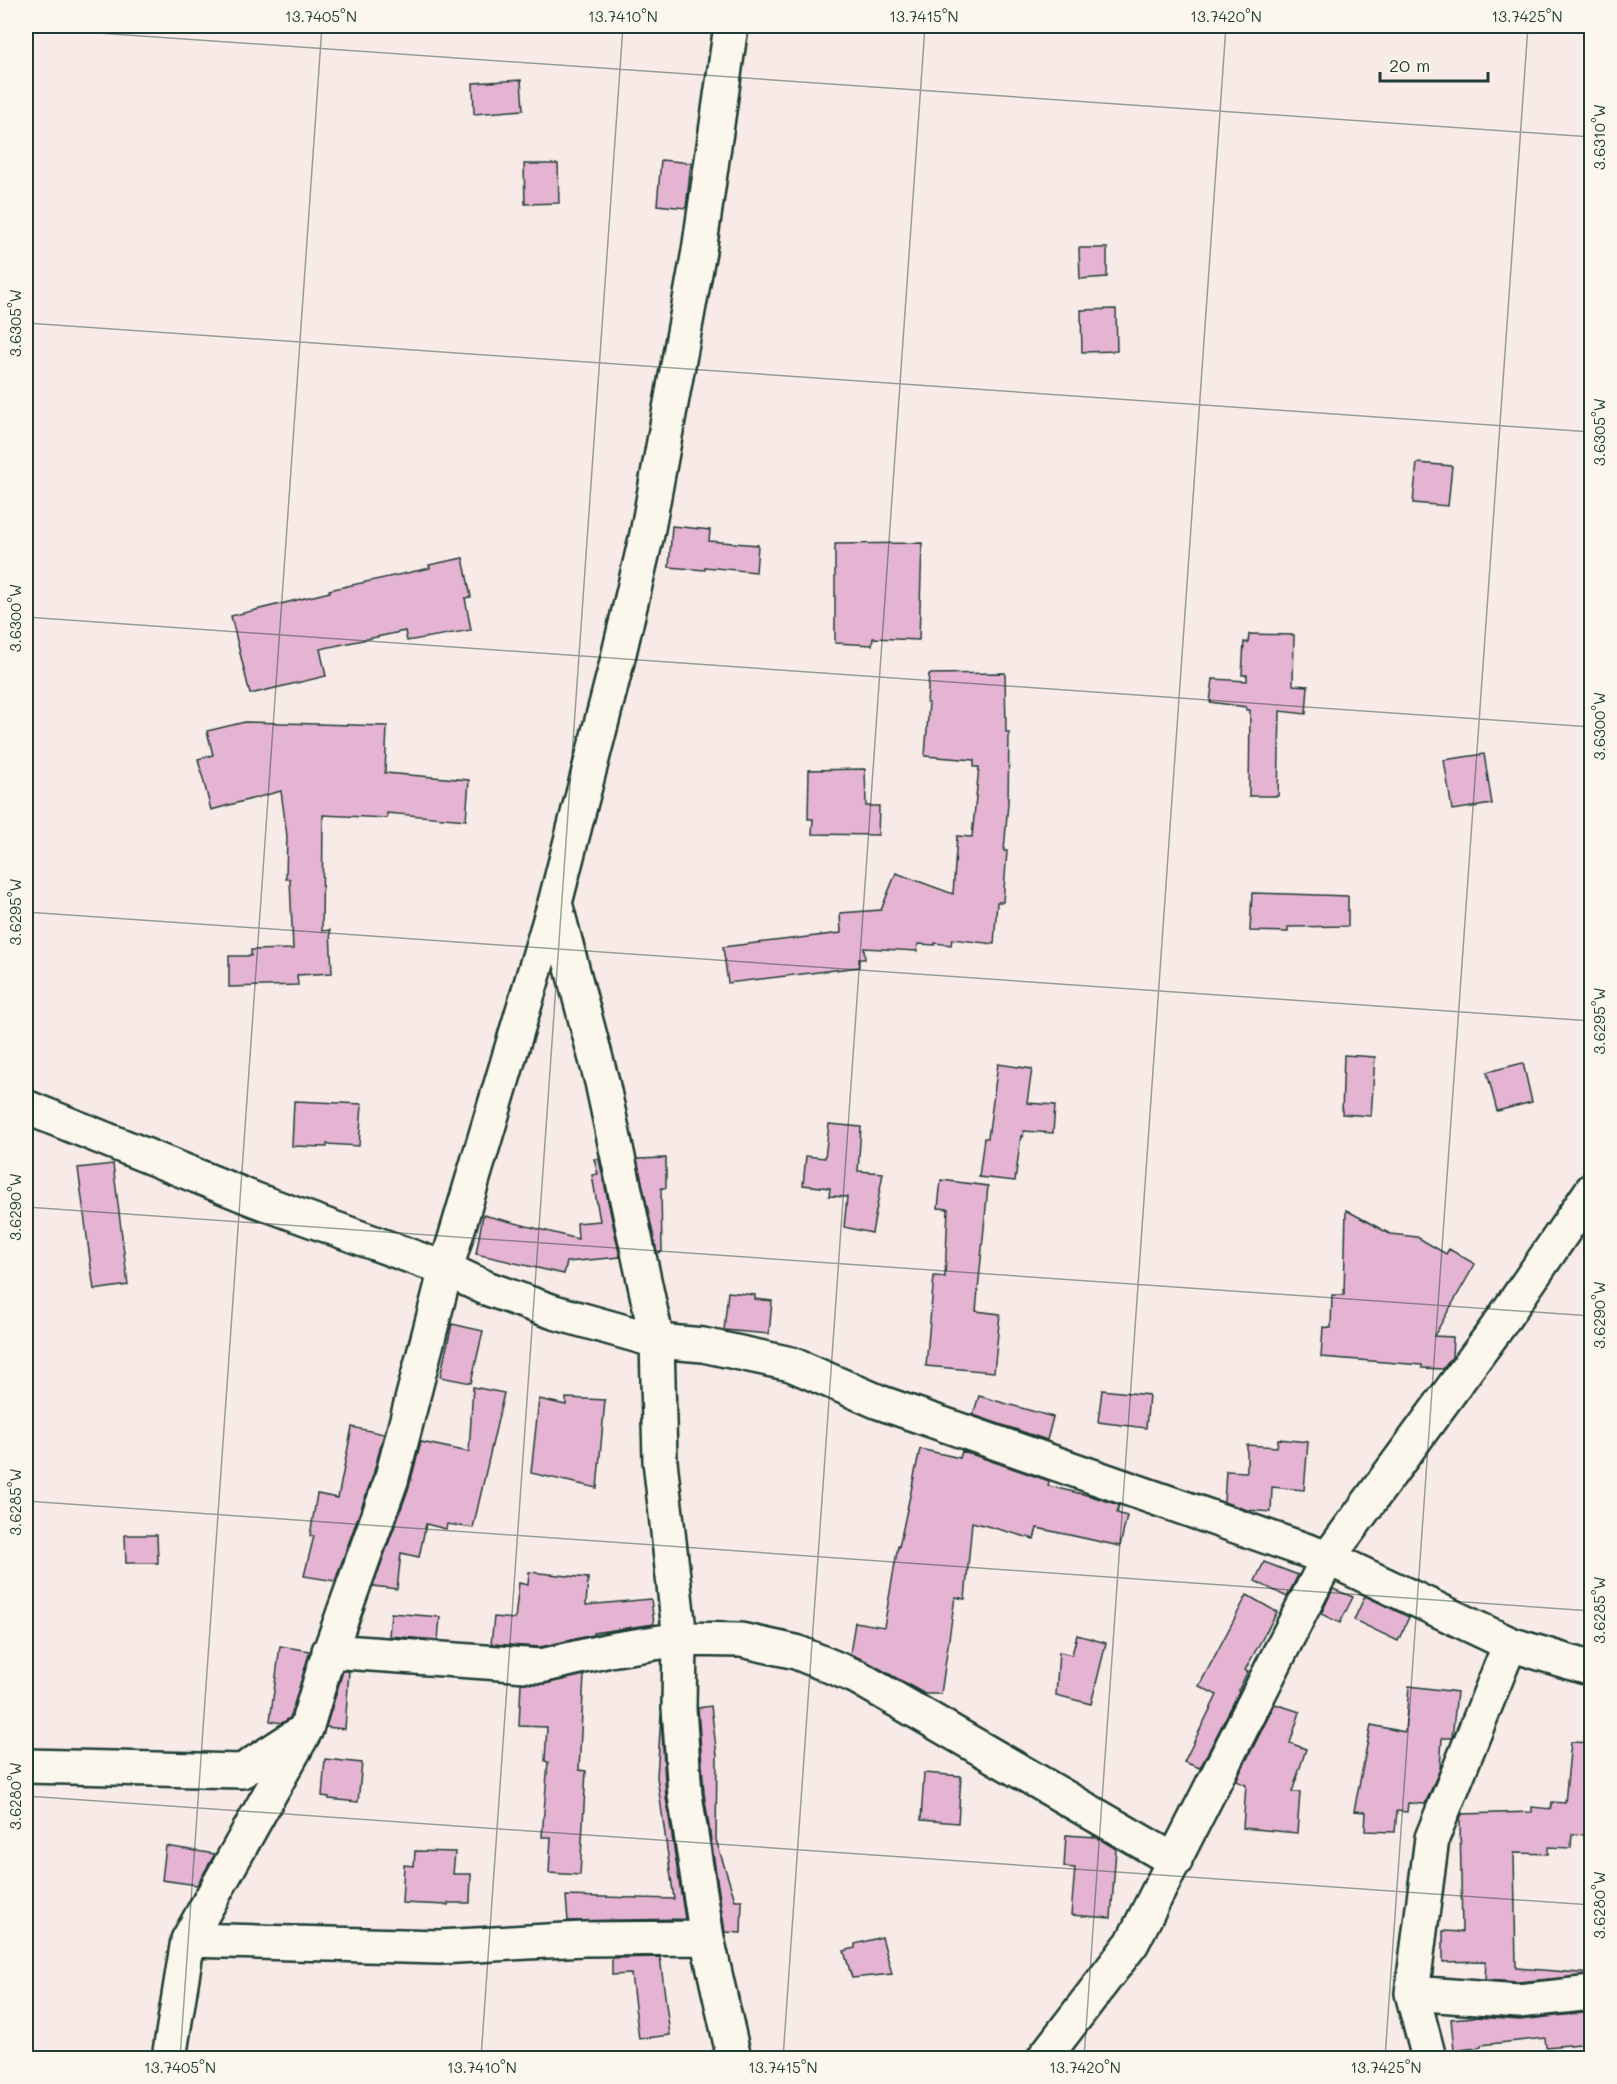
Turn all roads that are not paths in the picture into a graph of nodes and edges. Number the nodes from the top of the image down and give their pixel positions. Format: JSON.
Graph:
{"nodes":[{"id":1,"x":731,"y":26,"type":"edge"},
{"id":2,"x":555,"y":903,"type":"junction"},
{"id":3,"x":26,"y":1107,"type":"edge"},
{"id":4,"x":1592,"y":1190,"type":"edge"},
{"id":5,"x":446,"y":1269,"type":"junction"},
{"id":6,"x":657,"y":1341,"type":"junction"},
{"id":7,"x":1328,"y":1558,"type":"junction"},
{"id":8,"x":680,"y":1639,"type":"junction"},
{"id":9,"x":1510,"y":1644,"type":"junction"},
{"id":10,"x":329,"y":1652,"type":"junction"},
{"id":11,"x":1592,"y":1669,"type":"edge"},
{"id":12,"x":306,"y":1729,"type":"junction"},
{"id":13,"x":26,"y":1766,"type":"edge"},
{"id":14,"x":1175,"y":1861,"type":"junction"},
{"id":15,"x":707,"y":1938,"type":"junction"},
{"id":16,"x":188,"y":1940,"type":"junction"},
{"id":17,"x":1412,"y":1993,"type":"junction"},
{"id":18,"x":1592,"y":1993,"type":"edge"},
{"id":19,"x":169,"y":2058,"type":"edge"},
{"id":20,"x":734,"y":2058,"type":"edge"},
{"id":21,"x":1044,"y":2058,"type":"edge"},
{"id":22,"x":1429,"y":2058,"type":"edge"}],
"edges":[{"from":1,"to":2,"type":"street"},
{"from":2,"to":5,"type":"street"},
{"from":2,"to":6,"type":"street"},
{"from":3,"to":5,"type":"street"},
{"from":4,"to":7,"type":"street"},
{"from":5,"to":6,"type":"street"},
{"from":5,"to":10,"type":"street"},
{"from":6,"to":7,"type":"street"},
{"from":6,"to":8,"type":"street"},
{"from":7,"to":9,"type":"street"},
{"from":7,"to":14,"type":"street"},
{"from":8,"to":10,"type":"street"},
{"from":8,"to":14,"type":"street"},
{"from":8,"to":15,"type":"street"},
{"from":9,"to":11,"type":"street"},
{"from":9,"to":17,"type":"street"},
{"from":10,"to":12,"type":"street"},
{"from":12,"to":13,"type":"street"},
{"from":12,"to":16,"type":"street"},
{"from":14,"to":21,"type":"street"},
{"from":15,"to":16,"type":"street"},
{"from":15,"to":20,"type":"street"},
{"from":16,"to":19,"type":"street"},
{"from":17,"to":18,"type":"street"},
{"from":17,"to":22,"type":"street"}]}
